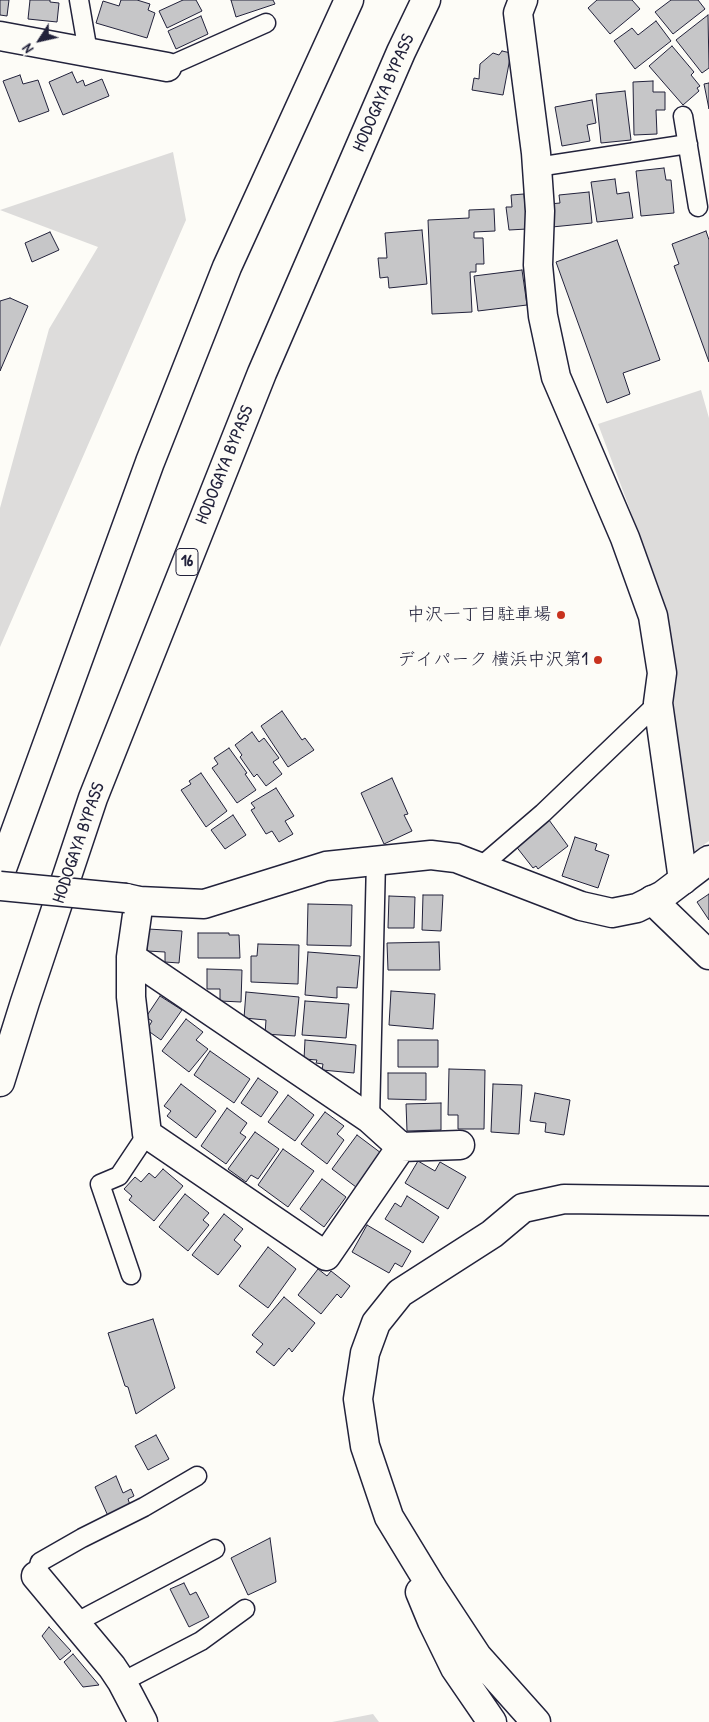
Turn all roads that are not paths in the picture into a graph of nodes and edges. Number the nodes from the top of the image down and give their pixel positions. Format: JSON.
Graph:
{"nodes":[{"id":1,"x":79,"y":0,"type":"edge"},
{"id":2,"x":349,"y":0,"type":"edge"},
{"id":3,"x":426,"y":0,"type":"edge"},
{"id":4,"x":524,"y":0,"type":"edge"},
{"id":5,"x":266,"y":23,"type":"dead end"},
{"id":6,"x":0,"y":36,"type":"edge"},
{"id":7,"x":88,"y":52,"type":"junction"},
{"id":8,"x":167,"y":67,"type":"joint"},
{"id":9,"x":683,"y":116,"type":"dead end"},
{"id":10,"x":688,"y":144,"type":"junction"},
{"id":11,"x":538,"y":167,"type":"junction"},
{"id":12,"x":698,"y":207,"type":"dead end"},
{"id":13,"x":658,"y":703,"type":"junction"},
{"id":14,"x":376,"y":860,"type":"junction"},
{"id":15,"x":709,"y":860,"type":"edge"},
{"id":16,"x":480,"y":868,"type":"junction"},
{"id":17,"x":0,"y":874,"type":"edge"},
{"id":18,"x":683,"y":880,"type":"junction"},
{"id":19,"x":0,"y":886,"type":"edge"},
{"id":20,"x":133,"y":899,"type":"junction"},
{"id":21,"x":652,"y":900,"type":"junction"},
{"id":22,"x":131,"y":956,"type":"junction"},
{"id":23,"x":708,"y":957,"type":"edge"},
{"id":24,"x":0,"y":1082,"type":"edge"},
{"id":25,"x":370,"y":1119,"type":"junction"},
{"id":26,"x":147,"y":1134,"type":"junction"},
{"id":27,"x":460,"y":1145,"type":"dead end"},
{"id":28,"x":401,"y":1146,"type":"junction"},
{"id":29,"x":709,"y":1201,"type":"edge"},
{"id":30,"x":132,"y":1275,"type":"dead end"},
{"id":31,"x":197,"y":1476,"type":"dead end"},
{"id":32,"x":389,"y":1517,"type":"junction"},
{"id":33,"x":215,"y":1548,"type":"dead end"},
{"id":34,"x":36,"y":1576,"type":"joint"},
{"id":35,"x":246,"y":1609,"type":"dead end"},
{"id":36,"x":75,"y":1623,"type":"junction"},
{"id":37,"x":122,"y":1682,"type":"junction"},
{"id":38,"x":143,"y":1722,"type":"edge"},
{"id":39,"x":492,"y":1722,"type":"edge"},
{"id":40,"x":536,"y":1722,"type":"edge"}],
"edges":[{"from":1,"to":7,"type":"lane"},
{"from":2,"to":17,"type":"main road"},
{"from":3,"to":24,"type":"main road","name":"HODOGAYA BYPASS","number":"16"},
{"from":4,"to":11,"type":"main road"},
{"from":5,"to":8,"type":"lane"},
{"from":6,"to":7,"type":"main road"},
{"from":7,"to":8,"type":"main road"},
{"from":9,"to":10,"type":"lane"},
{"from":10,"to":11,"type":"lane"},
{"from":10,"to":12,"type":"lane"},
{"from":11,"to":13,"type":"main road"},
{"from":13,"to":16,"type":"lane"},
{"from":13,"to":18,"type":"main road"},
{"from":14,"to":16,"type":"main road"},
{"from":14,"to":20,"type":"main road"},
{"from":14,"to":25,"type":"lane"},
{"from":15,"to":18,"type":"main road"},
{"from":16,"to":21,"type":"main road"},
{"from":18,"to":21,"type":"main road"},
{"from":19,"to":20,"type":"main road","bridge":true},
{"from":20,"to":22,"type":"main road"},
{"from":21,"to":23,"type":"main road"},
{"from":22,"to":25,"type":"main road"},
{"from":22,"to":26,"type":"main road"},
{"from":25,"to":28,"type":"main road"},
{"from":26,"to":28,"type":"main road"},
{"from":26,"to":30,"type":"lane"},
{"from":27,"to":28,"type":"main road"},
{"from":29,"to":32,"type":"main road"},
{"from":31,"to":34,"type":"lane"},
{"from":32,"to":39,"type":"main road"},
{"from":32,"to":40,"type":"main road"},
{"from":33,"to":36,"type":"lane"},
{"from":34,"to":36,"type":"main road"},
{"from":35,"to":37,"type":"lane"},
{"from":36,"to":37,"type":"main road"},
{"from":37,"to":38,"type":"main road"}]}
